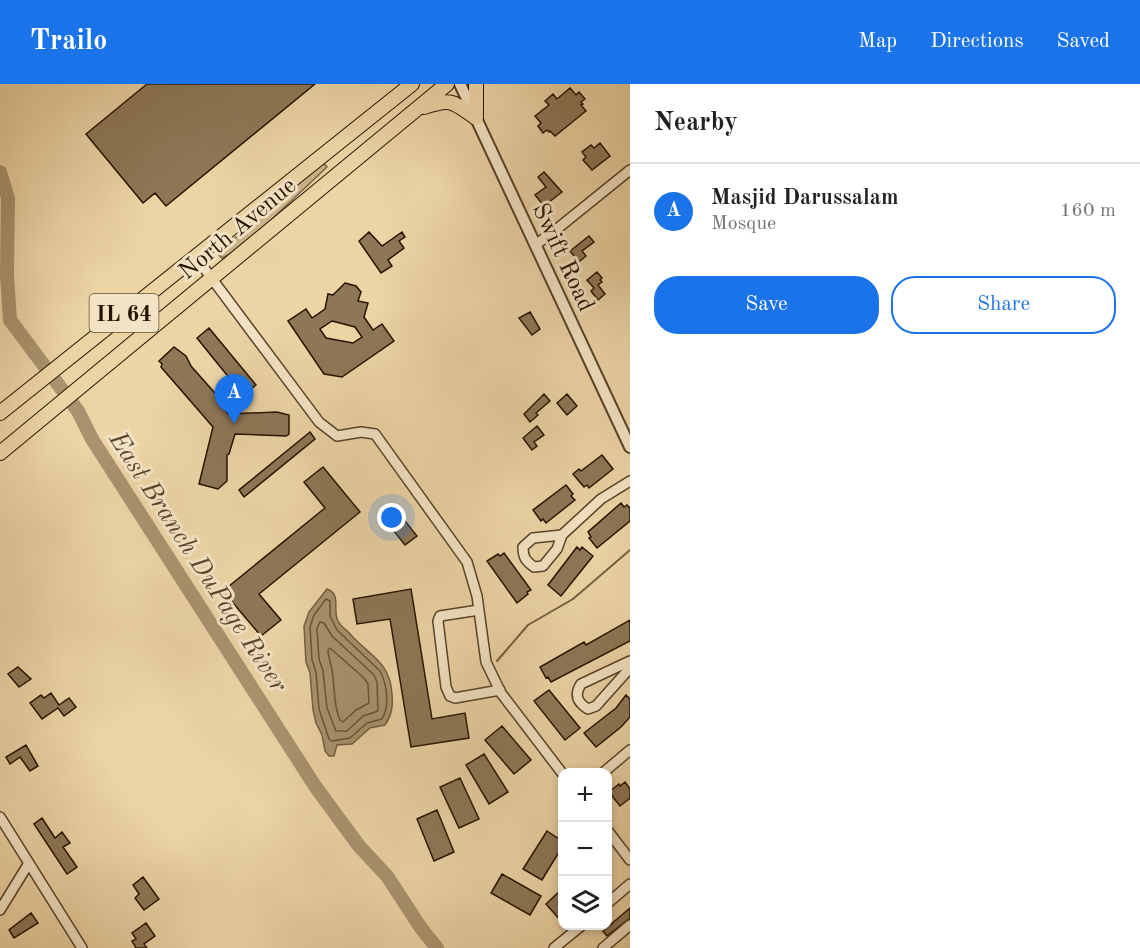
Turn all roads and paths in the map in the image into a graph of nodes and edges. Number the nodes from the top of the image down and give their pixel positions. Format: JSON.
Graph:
{"nodes":[{"id":1,"x":412,"y":84,"type":"edge"},
{"id":2,"x":447,"y":84,"type":"edge"},
{"id":3,"x":460,"y":84,"type":"edge"},
{"id":4,"x":476,"y":84,"type":"edge"},
{"id":5,"x":416,"y":110,"type":"junction"},
{"id":6,"x":476,"y":118,"type":"junction"},
{"id":7,"x":630,"y":170,"type":"edge"},
{"id":8,"x":535,"y":245,"type":"junction"},
{"id":9,"x":195,"y":256,"type":"junction"},
{"id":10,"x":213,"y":277,"type":"junction"},
{"id":11,"x":0,"y":413,"type":"edge"},
{"id":12,"x":630,"y":447,"type":"edge"},
{"id":13,"x":0,"y":453,"type":"edge"},
{"id":14,"x":630,"y":481,"type":"edge"},
{"id":15,"x":562,"y":535,"type":"junction"},
{"id":16,"x":479,"y":610,"type":"junction"},
{"id":17,"x":630,"y":661,"type":"edge"},
{"id":18,"x":630,"y":668,"type":"edge"},
{"id":19,"x":500,"y":690,"type":"junction"},
{"id":20,"x":630,"y":750,"type":"edge"},
{"id":21,"x":558,"y":768,"type":"edge"},
{"id":22,"x":609,"y":768,"type":"edge"},
{"id":23,"x":0,"y":818,"type":"edge"},
{"id":24,"x":612,"y":836,"type":"edge"},
{"id":25,"x":630,"y":860,"type":"edge"},
{"id":26,"x":29,"y":863,"type":"junction"},
{"id":27,"x":630,"y":884,"type":"edge"},
{"id":28,"x":612,"y":900,"type":"edge"},
{"id":29,"x":0,"y":910,"type":"edge"},
{"id":30,"x":630,"y":925,"type":"edge"},
{"id":31,"x":576,"y":930,"type":"edge"},
{"id":32,"x":82,"y":948,"type":"edge"},
{"id":33,"x":554,"y":948,"type":"edge"},
{"id":34,"x":603,"y":948,"type":"edge"}],
"edges":[{"from":1,"to":9,"type":"main road","name":"North Avenue","number":"IL 64"},
{"from":2,"to":5,"type":"main road","name":"North Avenue","number":"IL 64"},
{"from":3,"to":6,"type":"street","name":"Swift Road"},
{"from":4,"to":6,"type":"main road"},
{"from":5,"to":6,"type":"main road"},
{"from":5,"to":10,"type":"main road","name":"North Avenue","number":"IL 64"},
{"from":6,"to":8,"type":"street","name":"Swift Road"},
{"from":7,"to":8,"type":"street"},
{"from":8,"to":12,"type":"street","name":"Swift Road"},
{"from":9,"to":10,"type":"street"},
{"from":9,"to":11,"type":"main road","name":"North Avenue","number":"IL 64"},
{"from":10,"to":13,"type":"main road","name":"North Avenue","number":"IL 64"},
{"from":10,"to":16,"type":"street"},
{"from":14,"to":15,"type":"street"},
{"from":15,"to":15,"type":"street"},
{"from":16,"to":19,"type":"street"},
{"from":16,"to":19,"type":"street"},
{"from":17,"to":18,"type":"street"},
{"from":19,"to":21,"type":"street"},
{"from":20,"to":22,"type":"street"},
{"from":23,"to":26,"type":"street"},
{"from":24,"to":25,"type":"street"},
{"from":26,"to":29,"type":"street"},
{"from":26,"to":32,"type":"street"},
{"from":27,"to":28,"type":"street"},
{"from":30,"to":34,"type":"street"},
{"from":31,"to":33,"type":"street"}]}
